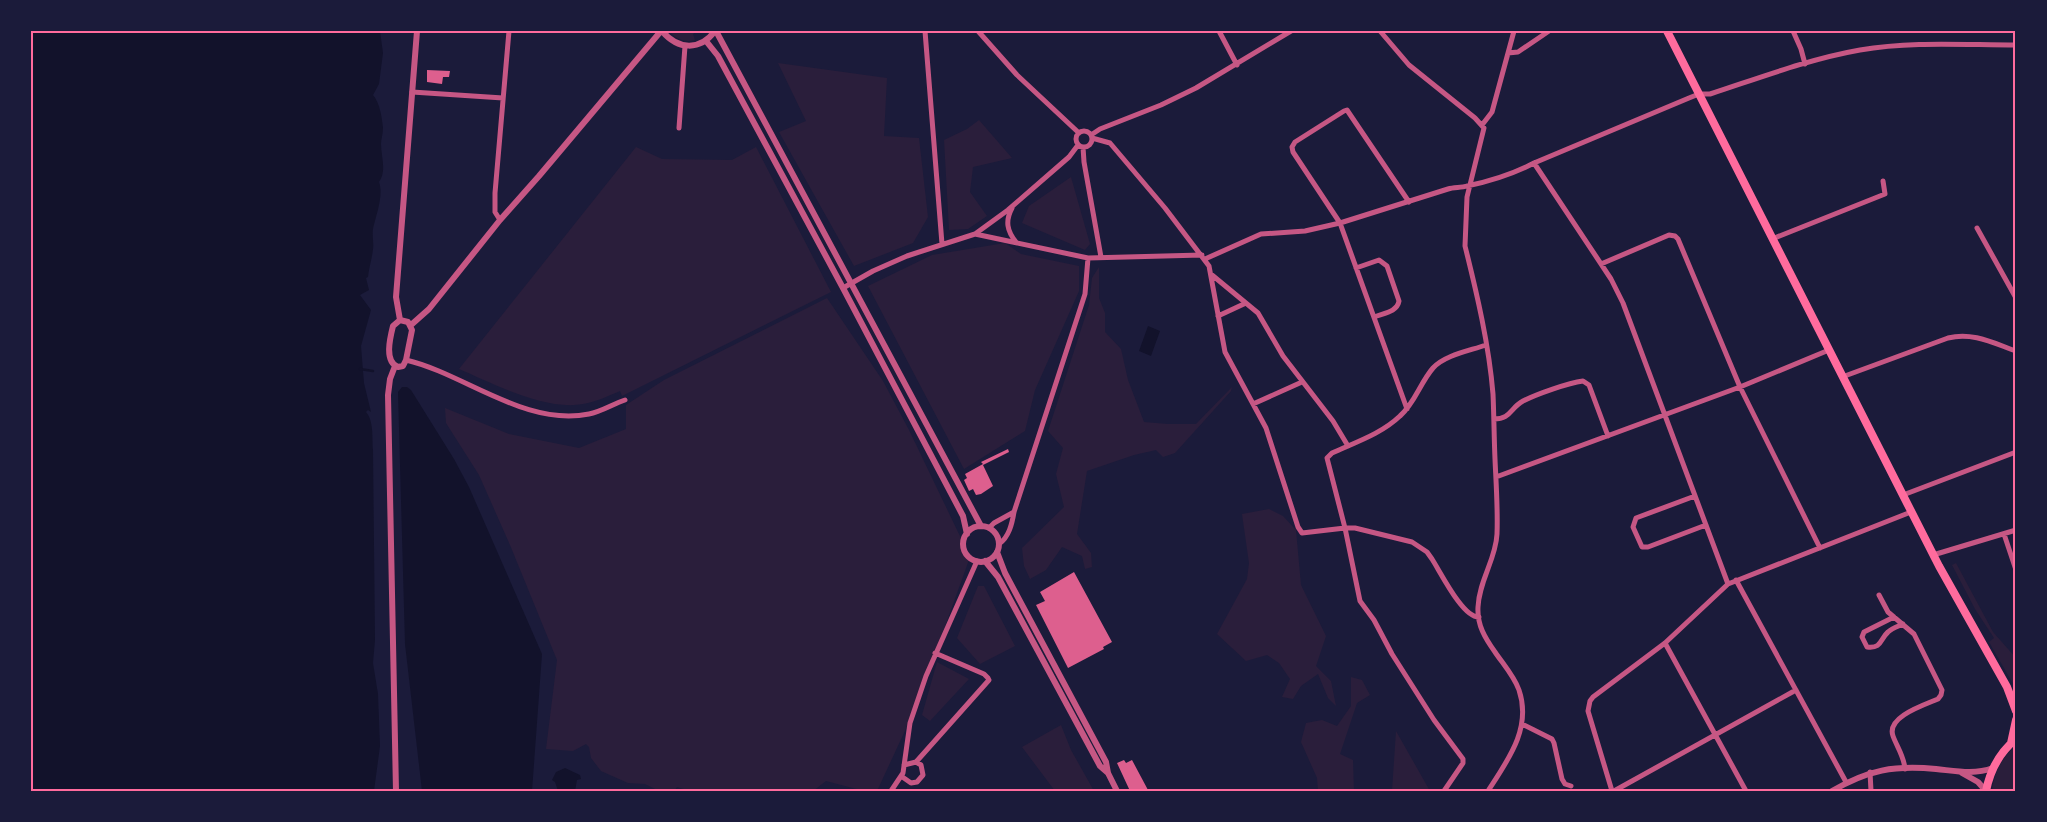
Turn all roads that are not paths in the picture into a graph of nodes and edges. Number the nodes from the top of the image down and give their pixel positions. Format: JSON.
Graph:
{"nodes":[{"id":1,"x":417,"y":31,"type":"edge"},
{"id":2,"x":509,"y":31,"type":"edge"},
{"id":3,"x":662,"y":31,"type":"edge"},
{"id":4,"x":716,"y":31,"type":"edge"},
{"id":5,"x":925,"y":31,"type":"edge"},
{"id":6,"x":978,"y":31,"type":"edge"},
{"id":7,"x":1219,"y":31,"type":"edge"},
{"id":8,"x":1291,"y":31,"type":"edge"},
{"id":9,"x":1380,"y":31,"type":"edge"},
{"id":10,"x":1514,"y":31,"type":"edge"},
{"id":11,"x":1549,"y":31,"type":"edge"},
{"id":12,"x":1667,"y":31,"type":"edge"},
{"id":13,"x":1793,"y":31,"type":"edge"},
{"id":14,"x":706,"y":41,"type":"junction"},
{"id":15,"x":2016,"y":45,"type":"edge"},
{"id":16,"x":685,"y":46,"type":"junction"},
{"id":17,"x":1508,"y":52,"type":"junction"},
{"id":18,"x":1805,"y":64,"type":"junction"},
{"id":19,"x":1237,"y":65,"type":"junction"},
{"id":20,"x":412,"y":92,"type":"junction"},
{"id":21,"x":1699,"y":94,"type":"junction"},
{"id":22,"x":503,"y":98,"type":"junction"},
{"id":23,"x":1482,"y":124,"type":"junction"},
{"id":24,"x":679,"y":128,"type":"dead end"},
{"id":25,"x":1079,"y":133,"type":"junction"},
{"id":26,"x":1092,"y":136,"type":"junction"},
{"id":27,"x":1081,"y":146,"type":"junction"},
{"id":28,"x":1534,"y":163,"type":"junction"},
{"id":29,"x":1883,"y":182,"type":"dead end"},
{"id":30,"x":1470,"y":186,"type":"junction"},
{"id":31,"x":1409,"y":202,"type":"junction"},
{"id":32,"x":1014,"y":205,"type":"junction"},
{"id":33,"x":500,"y":220,"type":"junction"},
{"id":34,"x":1340,"y":224,"type":"junction"},
{"id":35,"x":1977,"y":228,"type":"dead end"},
{"id":36,"x":975,"y":234,"type":"junction"},
{"id":37,"x":1772,"y":238,"type":"junction"},
{"id":38,"x":1016,"y":242,"type":"junction"},
{"id":39,"x":942,"y":244,"type":"junction"},
{"id":40,"x":1102,"y":257,"type":"junction"},
{"id":41,"x":1203,"y":257,"type":"junction"},
{"id":42,"x":1088,"y":258,"type":"junction"},
{"id":43,"x":1601,"y":264,"type":"junction"},
{"id":44,"x":1356,"y":268,"type":"junction"},
{"id":45,"x":1212,"y":275,"type":"junction"},
{"id":46,"x":852,"y":282,"type":"junction"},
{"id":47,"x":843,"y":288,"type":"junction"},
{"id":48,"x":2016,"y":298,"type":"edge"},
{"id":49,"x":1246,"y":302,"type":"junction"},
{"id":50,"x":1218,"y":316,"type":"junction"},
{"id":51,"x":1374,"y":317,"type":"junction"},
{"id":52,"x":400,"y":320,"type":"junction"},
{"id":53,"x":411,"y":325,"type":"junction"},
{"id":54,"x":1486,"y":345,"type":"junction"},
{"id":55,"x":1828,"y":350,"type":"junction"},
{"id":56,"x":2016,"y":351,"type":"edge"},
{"id":57,"x":406,"y":360,"type":"junction"},
{"id":58,"x":396,"y":366,"type":"junction"},
{"id":59,"x":1842,"y":377,"type":"junction"},
{"id":60,"x":1302,"y":382,"type":"junction"},
{"id":61,"x":1740,"y":387,"type":"junction"},
{"id":62,"x":625,"y":400,"type":"dead end"},
{"id":63,"x":1253,"y":404,"type":"junction"},
{"id":64,"x":1407,"y":409,"type":"junction"},
{"id":65,"x":1664,"y":414,"type":"junction"},
{"id":66,"x":1494,"y":419,"type":"junction"},
{"id":67,"x":1608,"y":436,"type":"junction"},
{"id":68,"x":1348,"y":446,"type":"junction"},
{"id":69,"x":2016,"y":452,"type":"edge"},
{"id":70,"x":1496,"y":478,"type":"junction"},
{"id":71,"x":1903,"y":495,"type":"junction"},
{"id":72,"x":1695,"y":496,"type":"junction"},
{"id":73,"x":1014,"y":512,"type":"junction"},
{"id":74,"x":1911,"y":512,"type":"junction"},
{"id":75,"x":1706,"y":524,"type":"junction"},
{"id":76,"x":981,"y":526,"type":"junction"},
{"id":77,"x":989,"y":528,"type":"junction"},
{"id":78,"x":1345,"y":528,"type":"junction"},
{"id":79,"x":2016,"y":530,"type":"edge"},
{"id":80,"x":966,"y":534,"type":"junction"},
{"id":81,"x":2004,"y":534,"type":"junction"},
{"id":82,"x":999,"y":544,"type":"junction"},
{"id":83,"x":1820,"y":548,"type":"junction"},
{"id":84,"x":997,"y":552,"type":"junction"},
{"id":85,"x":1934,"y":555,"type":"junction"},
{"id":86,"x":977,"y":561,"type":"junction"},
{"id":87,"x":985,"y":561,"type":"junction"},
{"id":88,"x":2016,"y":570,"type":"edge"},
{"id":89,"x":1736,"y":580,"type":"junction"},
{"id":90,"x":1728,"y":584,"type":"junction"},
{"id":91,"x":1879,"y":595,"type":"dead end"},
{"id":92,"x":1479,"y":617,"type":"junction"},
{"id":93,"x":1894,"y":617,"type":"junction"},
{"id":94,"x":1903,"y":624,"type":"junction"},
{"id":95,"x":1665,"y":643,"type":"junction"},
{"id":96,"x":935,"y":653,"type":"junction"},
{"id":97,"x":2008,"y":687,"type":"junction"},
{"id":98,"x":1796,"y":690,"type":"junction"},
{"id":99,"x":2016,"y":697,"type":"edge"},
{"id":100,"x":2016,"y":711,"type":"edge"},
{"id":101,"x":2016,"y":720,"type":"edge"},
{"id":102,"x":1522,"y":724,"type":"junction"},
{"id":103,"x":1715,"y":736,"type":"junction"},
{"id":104,"x":2013,"y":741,"type":"edge"},
{"id":105,"x":916,"y":762,"type":"junction"},
{"id":106,"x":904,"y":764,"type":"junction"},
{"id":107,"x":1993,"y":768,"type":"junction"},
{"id":108,"x":1905,"y":769,"type":"junction"},
{"id":109,"x":1870,"y":772,"type":"junction"},
{"id":110,"x":1108,"y":773,"type":"junction"},
{"id":111,"x":1962,"y":773,"type":"junction"},
{"id":112,"x":901,"y":776,"type":"junction"},
{"id":113,"x":1846,"y":782,"type":"junction"},
{"id":114,"x":1570,"y":786,"type":"dead end"},
{"id":115,"x":396,"y":791,"type":"edge"},
{"id":116,"x":891,"y":791,"type":"edge"},
{"id":117,"x":1117,"y":791,"type":"edge"},
{"id":118,"x":1444,"y":791,"type":"edge"},
{"id":119,"x":1488,"y":791,"type":"edge"},
{"id":120,"x":1613,"y":791,"type":"edge"},
{"id":121,"x":1746,"y":791,"type":"edge"},
{"id":122,"x":1832,"y":791,"type":"edge"},
{"id":123,"x":1871,"y":791,"type":"edge"},
{"id":124,"x":1986,"y":791,"type":"edge"}],
"edges":[{"from":1,"to":20,"type":"street"},
{"from":2,"to":22,"type":"street"},
{"from":3,"to":16,"type":"street"},
{"from":3,"to":33,"type":"street"},
{"from":4,"to":14,"type":"street"},
{"from":4,"to":46,"type":"street"},
{"from":5,"to":39,"type":"street"},
{"from":6,"to":25,"type":"street"},
{"from":7,"to":19,"type":"street"},
{"from":8,"to":19,"type":"street"},
{"from":9,"to":23,"type":"street"},
{"from":10,"to":17,"type":"street"},
{"from":11,"to":17,"type":"street"},
{"from":12,"to":21,"type":"main road"},
{"from":13,"to":18,"type":"street"},
{"from":14,"to":16,"type":"street"},
{"from":14,"to":47,"type":"street"},
{"from":15,"to":18,"type":"street"},
{"from":16,"to":24,"type":"street"},
{"from":17,"to":23,"type":"street"},
{"from":18,"to":21,"type":"street"},
{"from":19,"to":26,"type":"street"},
{"from":20,"to":22,"type":"street"},
{"from":20,"to":52,"type":"street"},
{"from":21,"to":28,"type":"street"},
{"from":21,"to":37,"type":"main road"},
{"from":22,"to":33,"type":"street"},
{"from":23,"to":30,"type":"street"},
{"from":25,"to":26,"type":"street"},
{"from":25,"to":27,"type":"street"},
{"from":26,"to":27,"type":"street"},
{"from":26,"to":41,"type":"street"},
{"from":27,"to":32,"type":"street"},
{"from":27,"to":40,"type":"street"},
{"from":28,"to":30,"type":"street"},
{"from":28,"to":43,"type":"street"},
{"from":29,"to":37,"type":"street"},
{"from":30,"to":31,"type":"street"},
{"from":30,"to":54,"type":"street"},
{"from":31,"to":34,"type":"street"},
{"from":31,"to":34,"type":"street"},
{"from":32,"to":36,"type":"street"},
{"from":32,"to":38,"type":"street"},
{"from":33,"to":53,"type":"street"},
{"from":34,"to":41,"type":"street"},
{"from":34,"to":44,"type":"street"},
{"from":35,"to":48,"type":"street"},
{"from":36,"to":38,"type":"street"},
{"from":36,"to":39,"type":"street"},
{"from":37,"to":55,"type":"main road"},
{"from":38,"to":42,"type":"street"},
{"from":39,"to":46,"type":"street"},
{"from":40,"to":41,"type":"street"},
{"from":40,"to":42,"type":"street"},
{"from":41,"to":45,"type":"street"},
{"from":42,"to":73,"type":"street"},
{"from":43,"to":61,"type":"street"},
{"from":43,"to":65,"type":"street"},
{"from":44,"to":51,"type":"street"},
{"from":44,"to":51,"type":"street"},
{"from":45,"to":49,"type":"street"},
{"from":45,"to":50,"type":"street"},
{"from":46,"to":47,"type":"street"},
{"from":46,"to":76,"type":"street"},
{"from":47,"to":80,"type":"street"},
{"from":49,"to":50,"type":"street"},
{"from":49,"to":60,"type":"street"},
{"from":50,"to":63,"type":"street"},
{"from":51,"to":64,"type":"street"},
{"from":52,"to":53,"type":"street"},
{"from":52,"to":58,"type":"street"},
{"from":53,"to":57,"type":"street"},
{"from":54,"to":64,"type":"street"},
{"from":54,"to":66,"type":"street"},
{"from":55,"to":59,"type":"main road"},
{"from":55,"to":61,"type":"street"},
{"from":56,"to":59,"type":"street"},
{"from":57,"to":58,"type":"street"},
{"from":57,"to":62,"type":"street"},
{"from":58,"to":115,"type":"street"},
{"from":59,"to":71,"type":"main road"},
{"from":60,"to":63,"type":"street"},
{"from":60,"to":68,"type":"street"},
{"from":61,"to":65,"type":"street"},
{"from":61,"to":83,"type":"street"},
{"from":63,"to":78,"type":"street"},
{"from":64,"to":68,"type":"street"},
{"from":65,"to":67,"type":"street"},
{"from":65,"to":72,"type":"street"},
{"from":66,"to":67,"type":"street"},
{"from":66,"to":70,"type":"street"},
{"from":67,"to":70,"type":"street"},
{"from":68,"to":78,"type":"street"},
{"from":69,"to":71,"type":"street"},
{"from":70,"to":92,"type":"street"},
{"from":71,"to":74,"type":"main road"},
{"from":72,"to":75,"type":"street"},
{"from":72,"to":75,"type":"street"},
{"from":73,"to":77,"type":"street"},
{"from":73,"to":82,"type":"street"},
{"from":74,"to":83,"type":"street"},
{"from":74,"to":85,"type":"main road"},
{"from":75,"to":90,"type":"street"},
{"from":76,"to":77,"type":"street"},
{"from":76,"to":80,"type":"street"},
{"from":77,"to":82,"type":"street"},
{"from":78,"to":92,"type":"street"},
{"from":78,"to":118,"type":"street"},
{"from":79,"to":81,"type":"street"},
{"from":80,"to":86,"type":"street"},
{"from":81,"to":85,"type":"street"},
{"from":81,"to":88,"type":"street"},
{"from":82,"to":84,"type":"street"},
{"from":83,"to":89,"type":"street"},
{"from":84,"to":87,"type":"street"},
{"from":84,"to":110,"type":"street"},
{"from":85,"to":97,"type":"main road"},
{"from":86,"to":87,"type":"street"},
{"from":86,"to":96,"type":"street"},
{"from":87,"to":110,"type":"street"},
{"from":89,"to":90,"type":"street"},
{"from":89,"to":98,"type":"street"},
{"from":90,"to":95,"type":"street"},
{"from":91,"to":93,"type":"street"},
{"from":92,"to":102,"type":"street"},
{"from":93,"to":94,"type":"street"},
{"from":93,"to":94,"type":"street"},
{"from":94,"to":108,"type":"street"},
{"from":95,"to":103,"type":"street"},
{"from":95,"to":120,"type":"street"},
{"from":96,"to":105,"type":"street"},
{"from":96,"to":106,"type":"street"},
{"from":97,"to":99,"type":"main road"},
{"from":97,"to":100,"type":"main road"},
{"from":98,"to":103,"type":"street"},
{"from":98,"to":113,"type":"street"},
{"from":101,"to":104,"type":"main road"},
{"from":102,"to":114,"type":"street"},
{"from":102,"to":119,"type":"street"},
{"from":103,"to":120,"type":"street"},
{"from":103,"to":121,"type":"street"},
{"from":104,"to":107,"type":"main road"},
{"from":105,"to":106,"type":"street"},
{"from":105,"to":112,"type":"street"},
{"from":106,"to":112,"type":"street"},
{"from":107,"to":111,"type":"street"},
{"from":107,"to":124,"type":"main road"},
{"from":108,"to":109,"type":"street"},
{"from":108,"to":111,"type":"street"},
{"from":109,"to":113,"type":"street"},
{"from":109,"to":123,"type":"street"},
{"from":110,"to":117,"type":"street"},
{"from":111,"to":124,"type":"street"},
{"from":112,"to":116,"type":"street"},
{"from":113,"to":122,"type":"street"}]}
